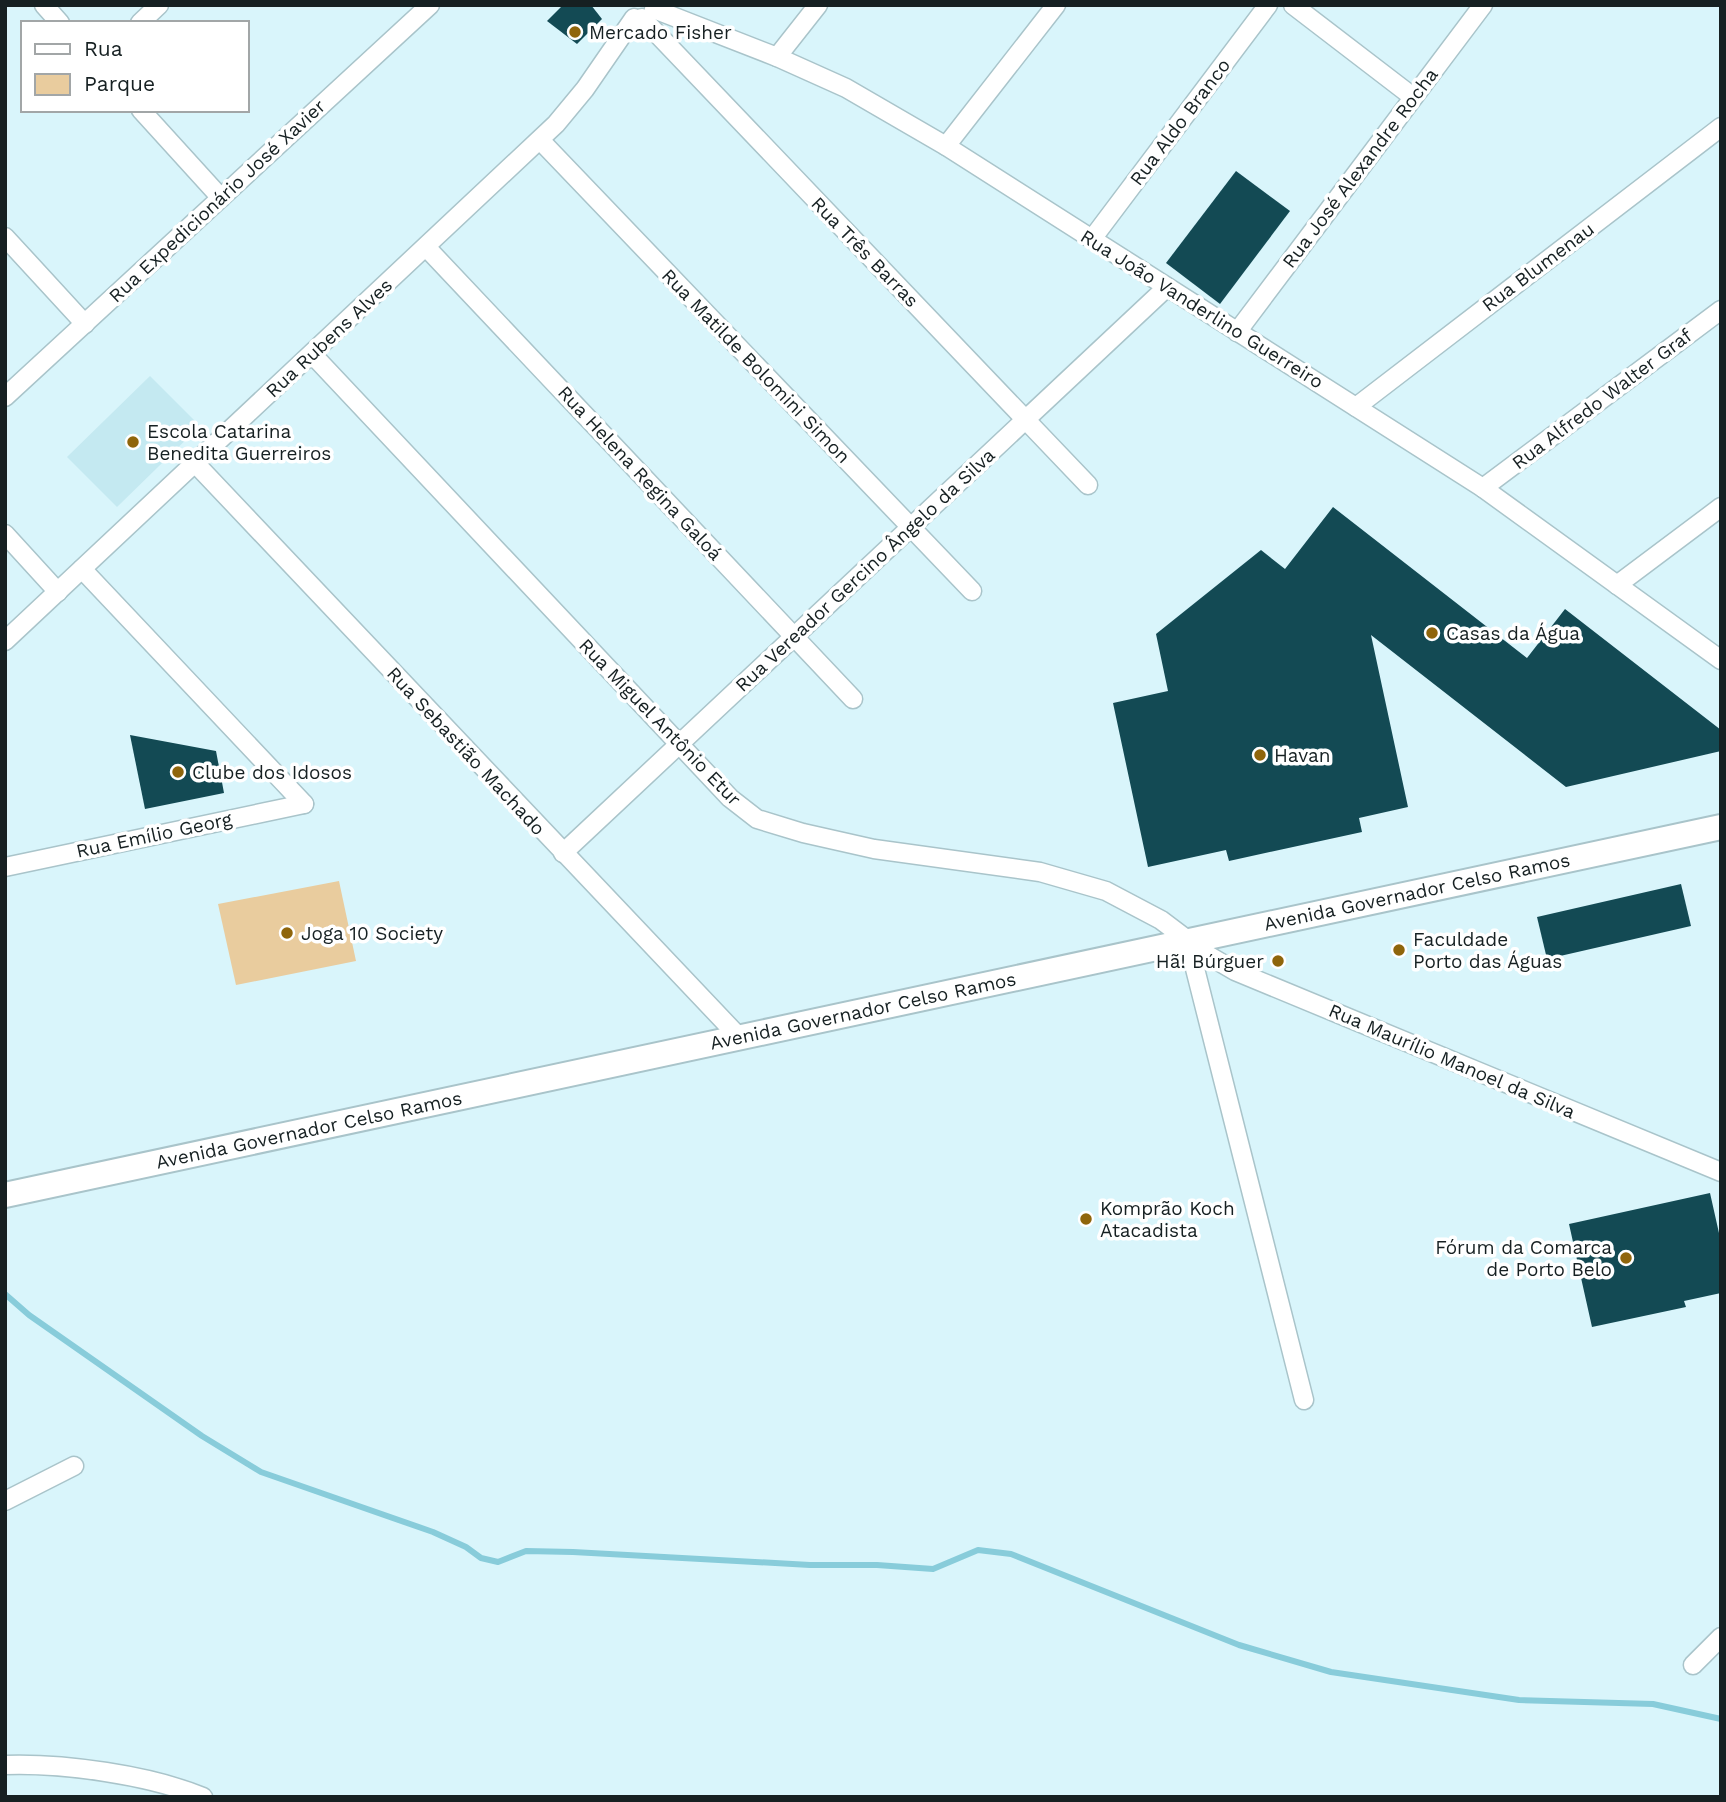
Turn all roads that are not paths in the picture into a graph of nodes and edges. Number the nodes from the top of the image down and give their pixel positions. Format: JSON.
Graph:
{"nodes":[{"id":1,"x":44,"y":5,"type":"edge"},
{"id":2,"x":159,"y":5,"type":"edge"},
{"id":3,"x":430,"y":5,"type":"edge"},
{"id":4,"x":818,"y":5,"type":"edge"},
{"id":5,"x":1056,"y":5,"type":"edge"},
{"id":6,"x":1268,"y":5,"type":"edge"},
{"id":7,"x":1293,"y":5,"type":"edge"},
{"id":8,"x":1483,"y":5,"type":"edge"},
{"id":9,"x":641,"y":11,"type":"edge"},
{"id":10,"x":58,"y":21,"type":"edge"},
{"id":11,"x":142,"y":21,"type":"edge"},
{"id":12,"x":777,"y":57,"type":"junction"},
{"id":13,"x":1413,"y":97,"type":"junction"},
{"id":14,"x":143,"y":112,"type":"edge"},
{"id":15,"x":1721,"y":127,"type":"edge"},
{"id":16,"x":540,"y":140,"type":"junction"},
{"id":17,"x":946,"y":146,"type":"junction"},
{"id":18,"x":221,"y":198,"type":"junction"},
{"id":19,"x":5,"y":237,"type":"edge"},
{"id":20,"x":1092,"y":239,"type":"junction"},
{"id":21,"x":426,"y":247,"type":"junction"},
{"id":22,"x":1167,"y":287,"type":"junction"},
{"id":23,"x":1721,"y":310,"type":"edge"},
{"id":24,"x":85,"y":324,"type":"junction"},
{"id":25,"x":1237,"y":332,"type":"junction"},
{"id":26,"x":312,"y":354,"type":"junction"},
{"id":27,"x":5,"y":397,"type":"edge"},
{"id":28,"x":1356,"y":407,"type":"junction"},
{"id":29,"x":1025,"y":420,"type":"junction"},
{"id":30,"x":195,"y":463,"type":"junction"},
{"id":31,"x":1088,"y":485,"type":"dead end"},
{"id":32,"x":1483,"y":488,"type":"junction"},
{"id":33,"x":1721,"y":507,"type":"edge"},
{"id":34,"x":911,"y":527,"type":"junction"},
{"id":35,"x":5,"y":534,"type":"edge"},
{"id":36,"x":82,"y":569,"type":"junction"},
{"id":37,"x":1617,"y":585,"type":"junction"},
{"id":38,"x":972,"y":591,"type":"dead end"},
{"id":39,"x":58,"y":592,"type":"junction"},
{"id":40,"x":794,"y":636,"type":"junction"},
{"id":41,"x":5,"y":641,"type":"edge"},
{"id":42,"x":1721,"y":660,"type":"edge"},
{"id":43,"x":853,"y":699,"type":"dead end"},
{"id":44,"x":679,"y":744,"type":"junction"},
{"id":45,"x":1721,"y":827,"type":"edge"},
{"id":46,"x":563,"y":853,"type":"junction"},
{"id":47,"x":5,"y":867,"type":"edge"},
{"id":48,"x":1188,"y":941,"type":"junction"},
{"id":49,"x":739,"y":1037,"type":"junction"},
{"id":50,"x":1721,"y":1172,"type":"edge"},
{"id":51,"x":5,"y":1195,"type":"edge"},
{"id":52,"x":1304,"y":1400,"type":"dead end"},
{"id":53,"x":74,"y":1466,"type":"dead end"},
{"id":54,"x":5,"y":1501,"type":"edge"},
{"id":55,"x":1721,"y":1637,"type":"edge"},
{"id":56,"x":1693,"y":1665,"type":"dead end"},
{"id":57,"x":5,"y":1765,"type":"edge"},
{"id":58,"x":203,"y":1797,"type":"edge"}],
"edges":[{"from":1,"to":10,"type":"street"},
{"from":2,"to":11,"type":"street"},
{"from":3,"to":18,"type":"street","name":"Rua Expedicionário José Xavier"},
{"from":4,"to":12,"type":"street"},
{"from":5,"to":17,"type":"street"},
{"from":6,"to":20,"type":"street","name":"Rua Aldo Branco"},
{"from":7,"to":13,"type":"street"},
{"from":8,"to":13,"type":"street","name":"Rua José Alexandre Rocha"},
{"from":9,"to":12,"type":"street","name":"Rua João Vanderlino Guerreiro"},
{"from":9,"to":16,"type":"street","name":"Rua Rubens Alves"},
{"from":9,"to":29,"type":"street","name":"Rua Três Barras"},
{"from":12,"to":17,"type":"street","name":"Rua João Vanderlino Guerreiro"},
{"from":13,"to":25,"type":"street","name":"Rua José Alexandre Rocha"},
{"from":14,"to":18,"type":"street"},
{"from":15,"to":28,"type":"street","name":"Rua Blumenau"},
{"from":16,"to":21,"type":"street","name":"Rua Rubens Alves"},
{"from":16,"to":34,"type":"street","name":"Rua Matilde Bolomini Simon"},
{"from":17,"to":20,"type":"street","name":"Rua João Vanderlino Guerreiro"},
{"from":18,"to":24,"type":"street","name":"Rua Expedicionário José Xavier"},
{"from":19,"to":24,"type":"street"},
{"from":20,"to":22,"type":"street","name":"Rua João Vanderlino Guerreiro"},
{"from":21,"to":26,"type":"street","name":"Rua Rubens Alves"},
{"from":21,"to":40,"type":"street","name":"Rua Helena Regina Galoá"},
{"from":22,"to":25,"type":"street","name":"Rua João Vanderlino Guerreiro"},
{"from":22,"to":29,"type":"street","name":"Rua Vereador Gercino Ângelo da Silva"},
{"from":23,"to":32,"type":"street","name":"Rua Alfredo Walter Graf"},
{"from":24,"to":27,"type":"street","name":"Rua Expedicionário José Xavier"},
{"from":25,"to":28,"type":"street","name":"Rua João Vanderlino Guerreiro"},
{"from":26,"to":30,"type":"street","name":"Rua Rubens Alves"},
{"from":26,"to":44,"type":"street","name":"Rua Miguel Antônio Etur"},
{"from":28,"to":32,"type":"street","name":"Rua João Vanderlino Guerreiro"},
{"from":29,"to":31,"type":"street","name":"Rua Três Barras"},
{"from":29,"to":34,"type":"street","name":"Rua Vereador Gercino Ângelo da Silva"},
{"from":30,"to":36,"type":"street","name":"Rua Rubens Alves"},
{"from":30,"to":46,"type":"street","name":"Rua Sebastião Machado"},
{"from":32,"to":37,"type":"street","name":"Rua João Vanderlino Guerreiro"},
{"from":33,"to":37,"type":"street"},
{"from":34,"to":38,"type":"street","name":"Rua Matilde Bolomini Simon"},
{"from":34,"to":40,"type":"street","name":"Rua Vereador Gercino Ângelo da Silva"},
{"from":35,"to":39,"type":"street"},
{"from":36,"to":39,"type":"street","name":"Rua Rubens Alves"},
{"from":36,"to":47,"type":"street","name":"Rua Emílio Georg"},
{"from":37,"to":42,"type":"street","name":"Rua João Vanderlino Guerreiro"},
{"from":39,"to":41,"type":"street","name":"Rua Rubens Alves"},
{"from":40,"to":43,"type":"street","name":"Rua Helena Regina Galoá"},
{"from":40,"to":44,"type":"street","name":"Rua Vereador Gercino Ângelo da Silva"},
{"from":44,"to":46,"type":"street","name":"Rua Vereador Gercino Ângelo da Silva"},
{"from":44,"to":48,"type":"street","name":"Rua Miguel Antônio Etur"},
{"from":45,"to":48,"type":"main road","name":"Avenida Governador Celso Ramos"},
{"from":46,"to":49,"type":"street","name":"Rua Sebastião Machado"},
{"from":48,"to":49,"type":"main road","name":"Avenida Governador Celso Ramos"},
{"from":48,"to":50,"type":"street","name":"Rua Maurílio Manoel da Silva"},
{"from":48,"to":52,"type":"street"},
{"from":49,"to":51,"type":"main road","name":"Avenida Governador Celso Ramos"},
{"from":53,"to":54,"type":"street"},
{"from":55,"to":56,"type":"street"},
{"from":57,"to":58,"type":"street"}]}
